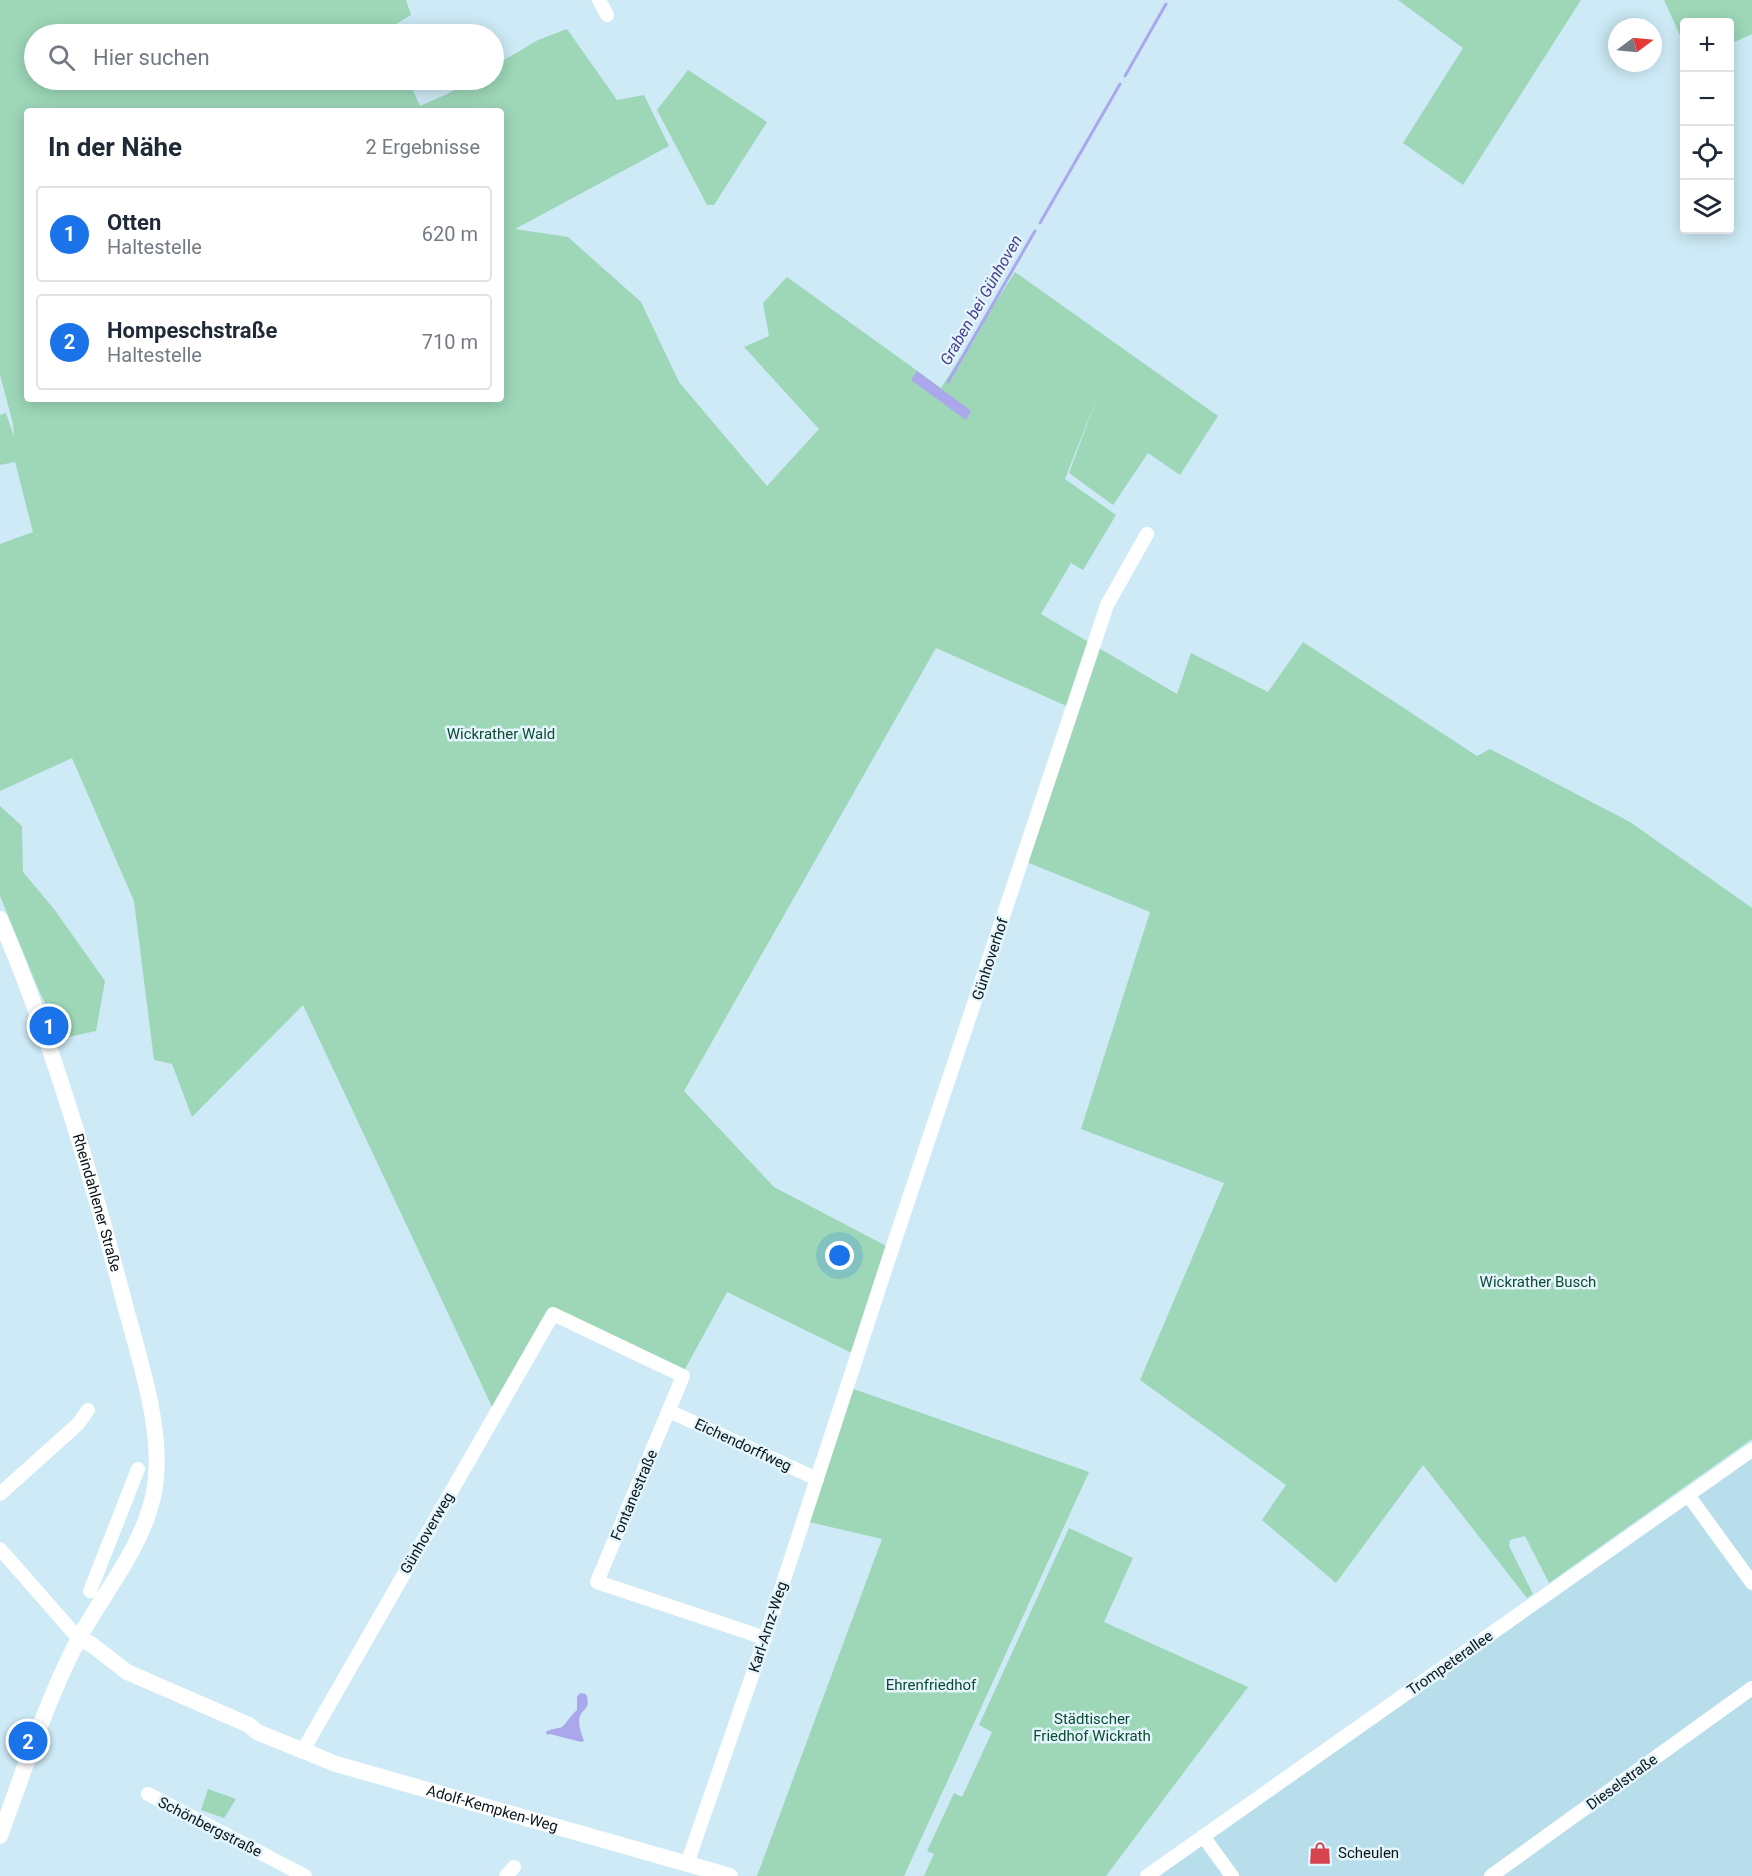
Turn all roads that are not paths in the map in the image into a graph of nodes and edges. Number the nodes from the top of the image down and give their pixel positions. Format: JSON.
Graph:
{"nodes":[{"id":1,"x":599,"y":0,"type":"edge"},
{"id":2,"x":607,"y":15,"type":"dead end"},
{"id":3,"x":1147,"y":534,"type":"dead end"},
{"id":4,"x":0,"y":919,"type":"edge"},
{"id":5,"x":553,"y":1314,"type":"joint"},
{"id":6,"x":846,"y":1390,"type":"joint"},
{"id":7,"x":88,"y":1410,"type":"dead end"},
{"id":8,"x":669,"y":1411,"type":"junction"},
{"id":9,"x":1752,"y":1450,"type":"edge"},
{"id":10,"x":138,"y":1469,"type":"dead end"},
{"id":11,"x":817,"y":1479,"type":"junction"},
{"id":12,"x":130,"y":1488,"type":"junction"},
{"id":13,"x":0,"y":1494,"type":"edge"},
{"id":14,"x":1688,"y":1495,"type":"junction"},
{"id":15,"x":153,"y":1496,"type":"junction"},
{"id":16,"x":0,"y":1549,"type":"edge"},
{"id":17,"x":1752,"y":1583,"type":"edge"},
{"id":18,"x":90,"y":1591,"type":"dead end"},
{"id":19,"x":765,"y":1638,"type":"junction"},
{"id":20,"x":79,"y":1639,"type":"junction"},
{"id":21,"x":1752,"y":1688,"type":"edge"},
{"id":22,"x":302,"y":1752,"type":"junction"},
{"id":23,"x":148,"y":1794,"type":"dead end"},
{"id":24,"x":0,"y":1836,"type":"edge"},
{"id":25,"x":1203,"y":1836,"type":"junction"},
{"id":26,"x":687,"y":1864,"type":"junction"},
{"id":27,"x":305,"y":1876,"type":"edge"},
{"id":28,"x":730,"y":1876,"type":"edge"},
{"id":29,"x":1147,"y":1876,"type":"edge"},
{"id":30,"x":1232,"y":1876,"type":"edge"},
{"id":31,"x":1491,"y":1876,"type":"edge"}],
"edges":[{"from":1,"to":2,"type":"street"},
{"from":3,"to":6,"type":"street","name":"Günhoverhof"},
{"from":4,"to":15,"type":"main road","name":"Rheindahlener Straße"},
{"from":5,"to":8,"type":"street","name":"Fontanestraße"},
{"from":5,"to":22,"type":"street","name":"Günhoverweg"},
{"from":6,"to":11,"type":"street","name":"Karl-Arnz-Weg"},
{"from":7,"to":13,"type":"street"},
{"from":8,"to":11,"type":"street","name":"Eichendorffweg"},
{"from":8,"to":19,"type":"street","name":"Fontanestraße"},
{"from":9,"to":14,"type":"street","name":"Trompeterallee"},
{"from":10,"to":12,"type":"street"},
{"from":11,"to":19,"type":"street","name":"Karl-Arnz-Weg"},
{"from":12,"to":15,"type":"street"},
{"from":12,"to":18,"type":"street"},
{"from":14,"to":17,"type":"street"},
{"from":14,"to":25,"type":"street","name":"Trompeterallee"},
{"from":15,"to":20,"type":"main road","name":"Rheindahlener Straße"},
{"from":16,"to":20,"type":"street"},
{"from":19,"to":26,"type":"street","name":"Karl-Arnz-Weg"},
{"from":20,"to":22,"type":"main road","name":"Adolf-Kempken-Weg"},
{"from":20,"to":24,"type":"main road","name":"Rheindahlener Straße"},
{"from":21,"to":31,"type":"street","name":"Dieselstraße"},
{"from":22,"to":26,"type":"main road","name":"Adolf-Kempken-Weg"},
{"from":23,"to":27,"type":"street","name":"Schönbergstraße"},
{"from":25,"to":29,"type":"street","name":"Trompeterallee"},
{"from":25,"to":30,"type":"street"},
{"from":26,"to":28,"type":"main road","name":"Adolf-Kempken-Weg"}]}
